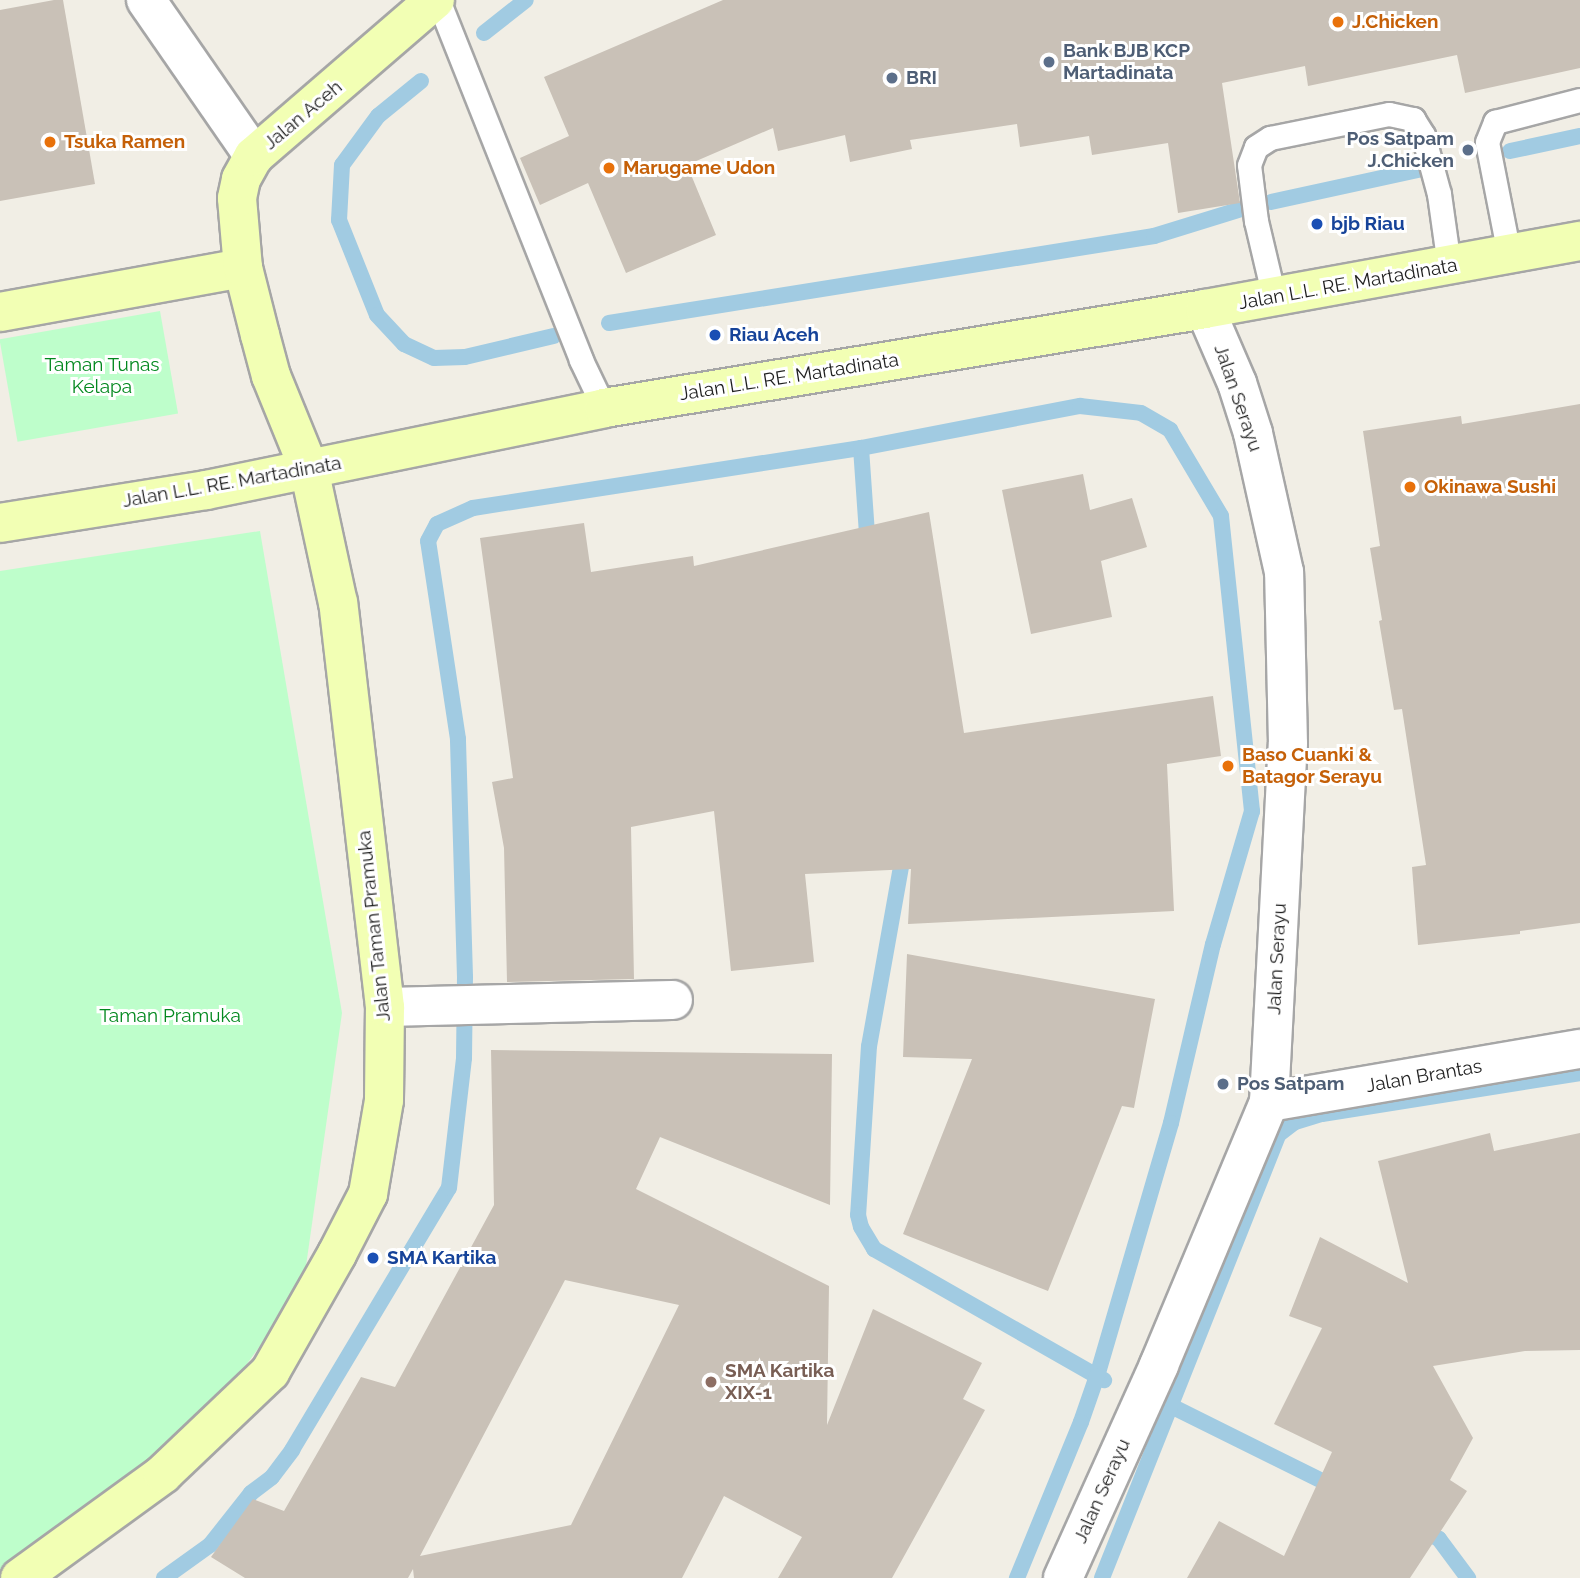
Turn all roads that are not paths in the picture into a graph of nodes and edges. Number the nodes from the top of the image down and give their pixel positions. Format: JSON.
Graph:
{"nodes":[{"id":1,"x":146,"y":0,"type":"edge"},
{"id":2,"x":436,"y":0,"type":"edge"},
{"id":3,"x":1580,"y":100,"type":"edge"},
{"id":4,"x":254,"y":156,"type":"junction"},
{"id":5,"x":1580,"y":241,"type":"edge"},
{"id":6,"x":1508,"y":254,"type":"junction"},
{"id":7,"x":1449,"y":265,"type":"junction"},
{"id":8,"x":243,"y":268,"type":"junction"},
{"id":9,"x":1274,"y":297,"type":"junction"},
{"id":10,"x":1205,"y":309,"type":"junction"},
{"id":11,"x":0,"y":312,"type":"edge"},
{"id":12,"x":604,"y":408,"type":"junction"},
{"id":13,"x":309,"y":469,"type":"junction"},
{"id":14,"x":0,"y":523,"type":"edge"},
{"id":15,"x":673,"y":1000,"type":"dead end"},
{"id":16,"x":385,"y":1007,"type":"junction"},
{"id":17,"x":1580,"y":1049,"type":"edge"},
{"id":18,"x":1269,"y":1102,"type":"junction"},
{"id":19,"x":20,"y":1578,"type":"edge"},
{"id":20,"x":1063,"y":1578,"type":"edge"}],
"edges":[{"from":1,"to":4,"type":"street"},
{"from":2,"to":4,"type":"main road","name":"Jalan Aceh"},
{"from":2,"to":12,"type":"lane"},
{"from":3,"to":6,"type":"lane"},
{"from":4,"to":8,"type":"main road","name":"Jalan Aceh"},
{"from":5,"to":6,"type":"main road","name":"Jalan L.L. RE. Martadinata"},
{"from":6,"to":7,"type":"main road","name":"Jalan L.L. RE. Martadinata"},
{"from":7,"to":9,"type":"main road","name":"Jalan L.L. RE. Martadinata"},
{"from":7,"to":9,"type":"lane"},
{"from":8,"to":11,"type":"main road"},
{"from":8,"to":13,"type":"main road","name":"Jalan Aceh"},
{"from":9,"to":10,"type":"main road","name":"Jalan L.L. RE. Martadinata"},
{"from":10,"to":12,"type":"main road","name":"Jalan L.L. RE. Martadinata"},
{"from":10,"to":18,"type":"street","name":"Jalan Serayu"},
{"from":12,"to":13,"type":"main road","name":"Jalan L.L. RE. Martadinata"},
{"from":13,"to":14,"type":"main road","name":"Jalan L.L. RE. Martadinata"},
{"from":13,"to":16,"type":"main road","name":"Jalan Taman Pramuka"},
{"from":15,"to":16,"type":"street"},
{"from":16,"to":19,"type":"main road","name":"Jalan Taman Pramuka"},
{"from":17,"to":18,"type":"street","name":"Jalan Brantas"},
{"from":18,"to":20,"type":"street","name":"Jalan Serayu"}]}
